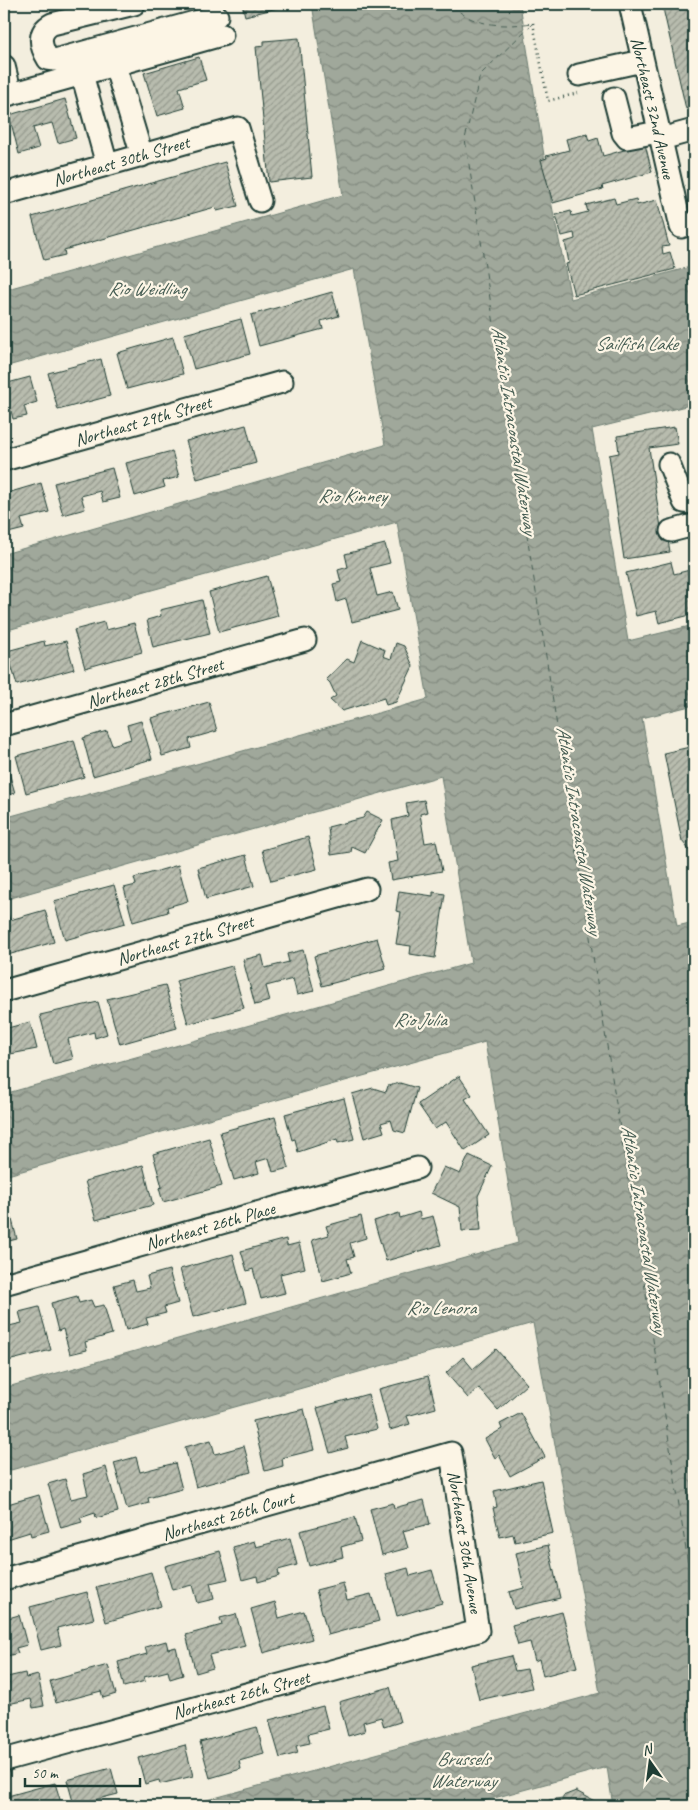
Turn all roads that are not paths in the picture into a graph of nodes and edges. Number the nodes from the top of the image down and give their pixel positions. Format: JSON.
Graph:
{"nodes":[{"id":1,"x":134,"y":4,"type":"edge"},
{"id":2,"x":630,"y":4,"type":"edge"},
{"id":3,"x":642,"y":61,"type":"junction"},
{"id":4,"x":115,"y":65,"type":"junction"},
{"id":5,"x":4,"y":66,"type":"edge"},
{"id":6,"x":82,"y":74,"type":"junction"},
{"id":7,"x":579,"y":75,"type":"road end"},
{"id":8,"x":8,"y":96,"type":"edge"},
{"id":9,"x":614,"y":98,"type":"dead end"},
{"id":10,"x":694,"y":130,"type":"edge"},
{"id":11,"x":659,"y":135,"type":"junction"},
{"id":12,"x":142,"y":156,"type":"junction"},
{"id":13,"x":107,"y":165,"type":"junction"},
{"id":14,"x":4,"y":194,"type":"edge"},
{"id":15,"x":260,"y":201,"type":"dead end"},
{"id":16,"x":694,"y":224,"type":"edge"},
{"id":17,"x":282,"y":382,"type":"dead end"},
{"id":18,"x":4,"y":460,"type":"edge"},
{"id":19,"x":669,"y":464,"type":"dead end"},
{"id":20,"x":694,"y":503,"type":"edge"},
{"id":21,"x":694,"y":525,"type":"edge"},
{"id":22,"x":671,"y":531,"type":"dead end"},
{"id":23,"x":306,"y":640,"type":"dead end"},
{"id":24,"x":4,"y":725,"type":"edge"},
{"id":25,"x":367,"y":889,"type":"dead end"},
{"id":26,"x":4,"y":992,"type":"edge"},
{"id":27,"x":417,"y":1168,"type":"dead end"},
{"id":28,"x":4,"y":1284,"type":"edge"},
{"id":29,"x":451,"y":1453,"type":"joint"},
{"id":30,"x":4,"y":1579,"type":"edge"},
{"id":31,"x":478,"y":1631,"type":"joint"},
{"id":32,"x":4,"y":1760,"type":"edge"}],
"edges":[{"from":1,"to":4,"type":"street"},
{"from":2,"to":3,"type":"street","name":"Northeast 32nd Avenue"},
{"from":3,"to":7,"type":"street"},
{"from":3,"to":11,"type":"street","name":"Northeast 32nd Avenue"},
{"from":4,"to":6,"type":"street"},
{"from":4,"to":12,"type":"street"},
{"from":5,"to":8,"type":"street"},
{"from":6,"to":8,"type":"street"},
{"from":6,"to":13,"type":"street"},
{"from":9,"to":11,"type":"street"},
{"from":10,"to":11,"type":"street"},
{"from":11,"to":16,"type":"street","name":"Northeast 32nd Avenue"},
{"from":12,"to":13,"type":"street","name":"Northeast 30th Street"},
{"from":12,"to":15,"type":"street","name":"Northeast 30th Street"},
{"from":13,"to":14,"type":"street","name":"Northeast 30th Street"},
{"from":17,"to":18,"type":"street","name":"Northeast 29th Street"},
{"from":19,"to":20,"type":"street"},
{"from":21,"to":22,"type":"street"},
{"from":23,"to":24,"type":"street","name":"Northeast 28th Street"},
{"from":25,"to":26,"type":"street","name":"Northeast 27th Street"},
{"from":27,"to":28,"type":"street","name":"Northeast 26th Place"},
{"from":29,"to":30,"type":"street","name":"Northeast 26th Court"},
{"from":29,"to":31,"type":"street","name":"Northeast 30th Avenue"},
{"from":31,"to":32,"type":"street","name":"Northeast 26th Street"}]}
